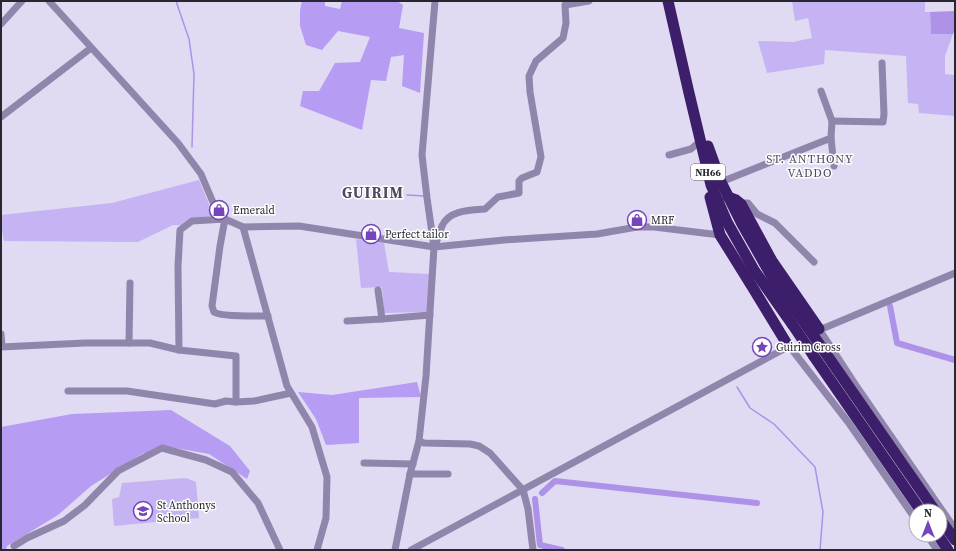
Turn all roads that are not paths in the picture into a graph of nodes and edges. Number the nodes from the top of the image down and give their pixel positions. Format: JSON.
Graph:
{"nodes":[{"id":1,"x":22,"y":1,"type":"edge"},
{"id":2,"x":49,"y":1,"type":"edge"},
{"id":3,"x":434,"y":1,"type":"edge"},
{"id":4,"x":589,"y":1,"type":"edge"},
{"id":5,"x":668,"y":1,"type":"edge"},
{"id":6,"x":674,"y":1,"type":"edge"},
{"id":7,"x":1,"y":24,"type":"edge"},
{"id":8,"x":91,"y":48,"type":"junction"},
{"id":9,"x":882,"y":63,"type":"dead end"},
{"id":10,"x":821,"y":91,"type":"dead end"},
{"id":11,"x":1,"y":117,"type":"edge"},
{"id":12,"x":832,"y":121,"type":"junction"},
{"id":13,"x":831,"y":138,"type":"junction"},
{"id":14,"x":700,"y":141,"type":"junction"},
{"id":15,"x":669,"y":155,"type":"dead end"},
{"id":16,"x":834,"y":166,"type":"dead end"},
{"id":17,"x":716,"y":184,"type":"junction"},
{"id":18,"x":728,"y":197,"type":"junction"},
{"id":19,"x":740,"y":203,"type":"junction"},
{"id":20,"x":225,"y":219,"type":"junction"},
{"id":21,"x":243,"y":226,"type":"junction"},
{"id":22,"x":720,"y":235,"type":"junction"},
{"id":23,"x":434,"y":247,"type":"junction"},
{"id":24,"x":814,"y":262,"type":"dead end"},
{"id":25,"x":955,"y":273,"type":"edge"},
{"id":26,"x":130,"y":283,"type":"dead end"},
{"id":27,"x":378,"y":290,"type":"dead end"},
{"id":28,"x":430,"y":315,"type":"junction"},
{"id":29,"x":268,"y":316,"type":"junction"},
{"id":30,"x":382,"y":319,"type":"junction"},
{"id":31,"x":347,"y":321,"type":"dead end"},
{"id":32,"x":796,"y":321,"type":"junction"},
{"id":33,"x":820,"y":329,"type":"junction"},
{"id":34,"x":1,"y":334,"type":"edge"},
{"id":35,"x":129,"y":343,"type":"junction"},
{"id":36,"x":2,"y":346,"type":"edge"},
{"id":37,"x":790,"y":347,"type":"junction"},
{"id":38,"x":179,"y":350,"type":"junction"},
{"id":39,"x":68,"y":391,"type":"dead end"},
{"id":40,"x":291,"y":393,"type":"junction"},
{"id":41,"x":236,"y":402,"type":"junction"},
{"id":42,"x":419,"y":441,"type":"junction"},
{"id":43,"x":364,"y":463,"type":"dead end"},
{"id":44,"x":413,"y":464,"type":"junction"},
{"id":45,"x":410,"y":474,"type":"junction"},
{"id":46,"x":448,"y":474,"type":"dead end"},
{"id":47,"x":523,"y":490,"type":"junction"},
{"id":48,"x":915,"y":503,"type":"edge"},
{"id":49,"x":929,"y":503,"type":"edge"},
{"id":50,"x":908,"y":508,"type":"edge"},
{"id":51,"x":955,"y":529,"type":"edge"},
{"id":52,"x":948,"y":530,"type":"edge"},
{"id":53,"x":955,"y":540,"type":"edge"},
{"id":54,"x":14,"y":546,"type":"dead end"},
{"id":55,"x":280,"y":550,"type":"edge"},
{"id":56,"x":317,"y":550,"type":"edge"},
{"id":57,"x":395,"y":550,"type":"edge"},
{"id":58,"x":411,"y":550,"type":"edge"},
{"id":59,"x":533,"y":550,"type":"edge"}],
"edges":[{"from":1,"to":7,"type":"street"},
{"from":2,"to":8,"type":"street"},
{"from":3,"to":23,"type":"street"},
{"from":4,"to":23,"type":"street"},
{"from":5,"to":14,"type":"highway","number":"NH66"},
{"from":6,"to":17,"type":"highway","number":"NH66"},
{"from":8,"to":11,"type":"street"},
{"from":8,"to":20,"type":"street"},
{"from":9,"to":12,"type":"street"},
{"from":10,"to":12,"type":"street"},
{"from":12,"to":13,"type":"street"},
{"from":13,"to":16,"type":"street"},
{"from":13,"to":17,"type":"street"},
{"from":14,"to":15,"type":"street"},
{"from":14,"to":17,"type":"highway","number":"NH66"},
{"from":17,"to":18,"type":"highway","number":"NH66"},
{"from":17,"to":22,"type":"highway"},
{"from":17,"to":32,"type":"highway","number":"NH66"},
{"from":18,"to":19,"type":"highway"},
{"from":18,"to":32,"type":"highway","number":"NH66"},
{"from":19,"to":24,"type":"street"},
{"from":19,"to":33,"type":"highway"},
{"from":20,"to":21,"type":"street"},
{"from":20,"to":29,"type":"street"},
{"from":20,"to":38,"type":"street"},
{"from":21,"to":23,"type":"street"},
{"from":21,"to":29,"type":"street"},
{"from":22,"to":23,"type":"street"},
{"from":22,"to":37,"type":"highway"},
{"from":23,"to":28,"type":"street"},
{"from":25,"to":33,"type":"street"},
{"from":26,"to":35,"type":"street"},
{"from":27,"to":30,"type":"street"},
{"from":28,"to":30,"type":"street"},
{"from":28,"to":42,"type":"street"},
{"from":29,"to":40,"type":"street"},
{"from":30,"to":31,"type":"street"},
{"from":32,"to":48,"type":"highway","number":"NH66","bridge":true},
{"from":32,"to":49,"type":"highway","number":"NH66","bridge":true},
{"from":33,"to":37,"type":"street"},
{"from":33,"to":51,"type":"street"},
{"from":34,"to":36,"type":"street"},
{"from":35,"to":36,"type":"street"},
{"from":35,"to":38,"type":"street"},
{"from":37,"to":47,"type":"street"},
{"from":37,"to":50,"type":"street"},
{"from":38,"to":41,"type":"street"},
{"from":39,"to":41,"type":"street"},
{"from":40,"to":41,"type":"street"},
{"from":40,"to":56,"type":"street"},
{"from":42,"to":44,"type":"street"},
{"from":42,"to":47,"type":"street"},
{"from":43,"to":44,"type":"street"},
{"from":44,"to":45,"type":"street"},
{"from":45,"to":46,"type":"street"},
{"from":45,"to":57,"type":"street"},
{"from":47,"to":58,"type":"street"},
{"from":47,"to":59,"type":"street"},
{"from":52,"to":53,"type":"highway"},
{"from":54,"to":55,"type":"street"}]}
